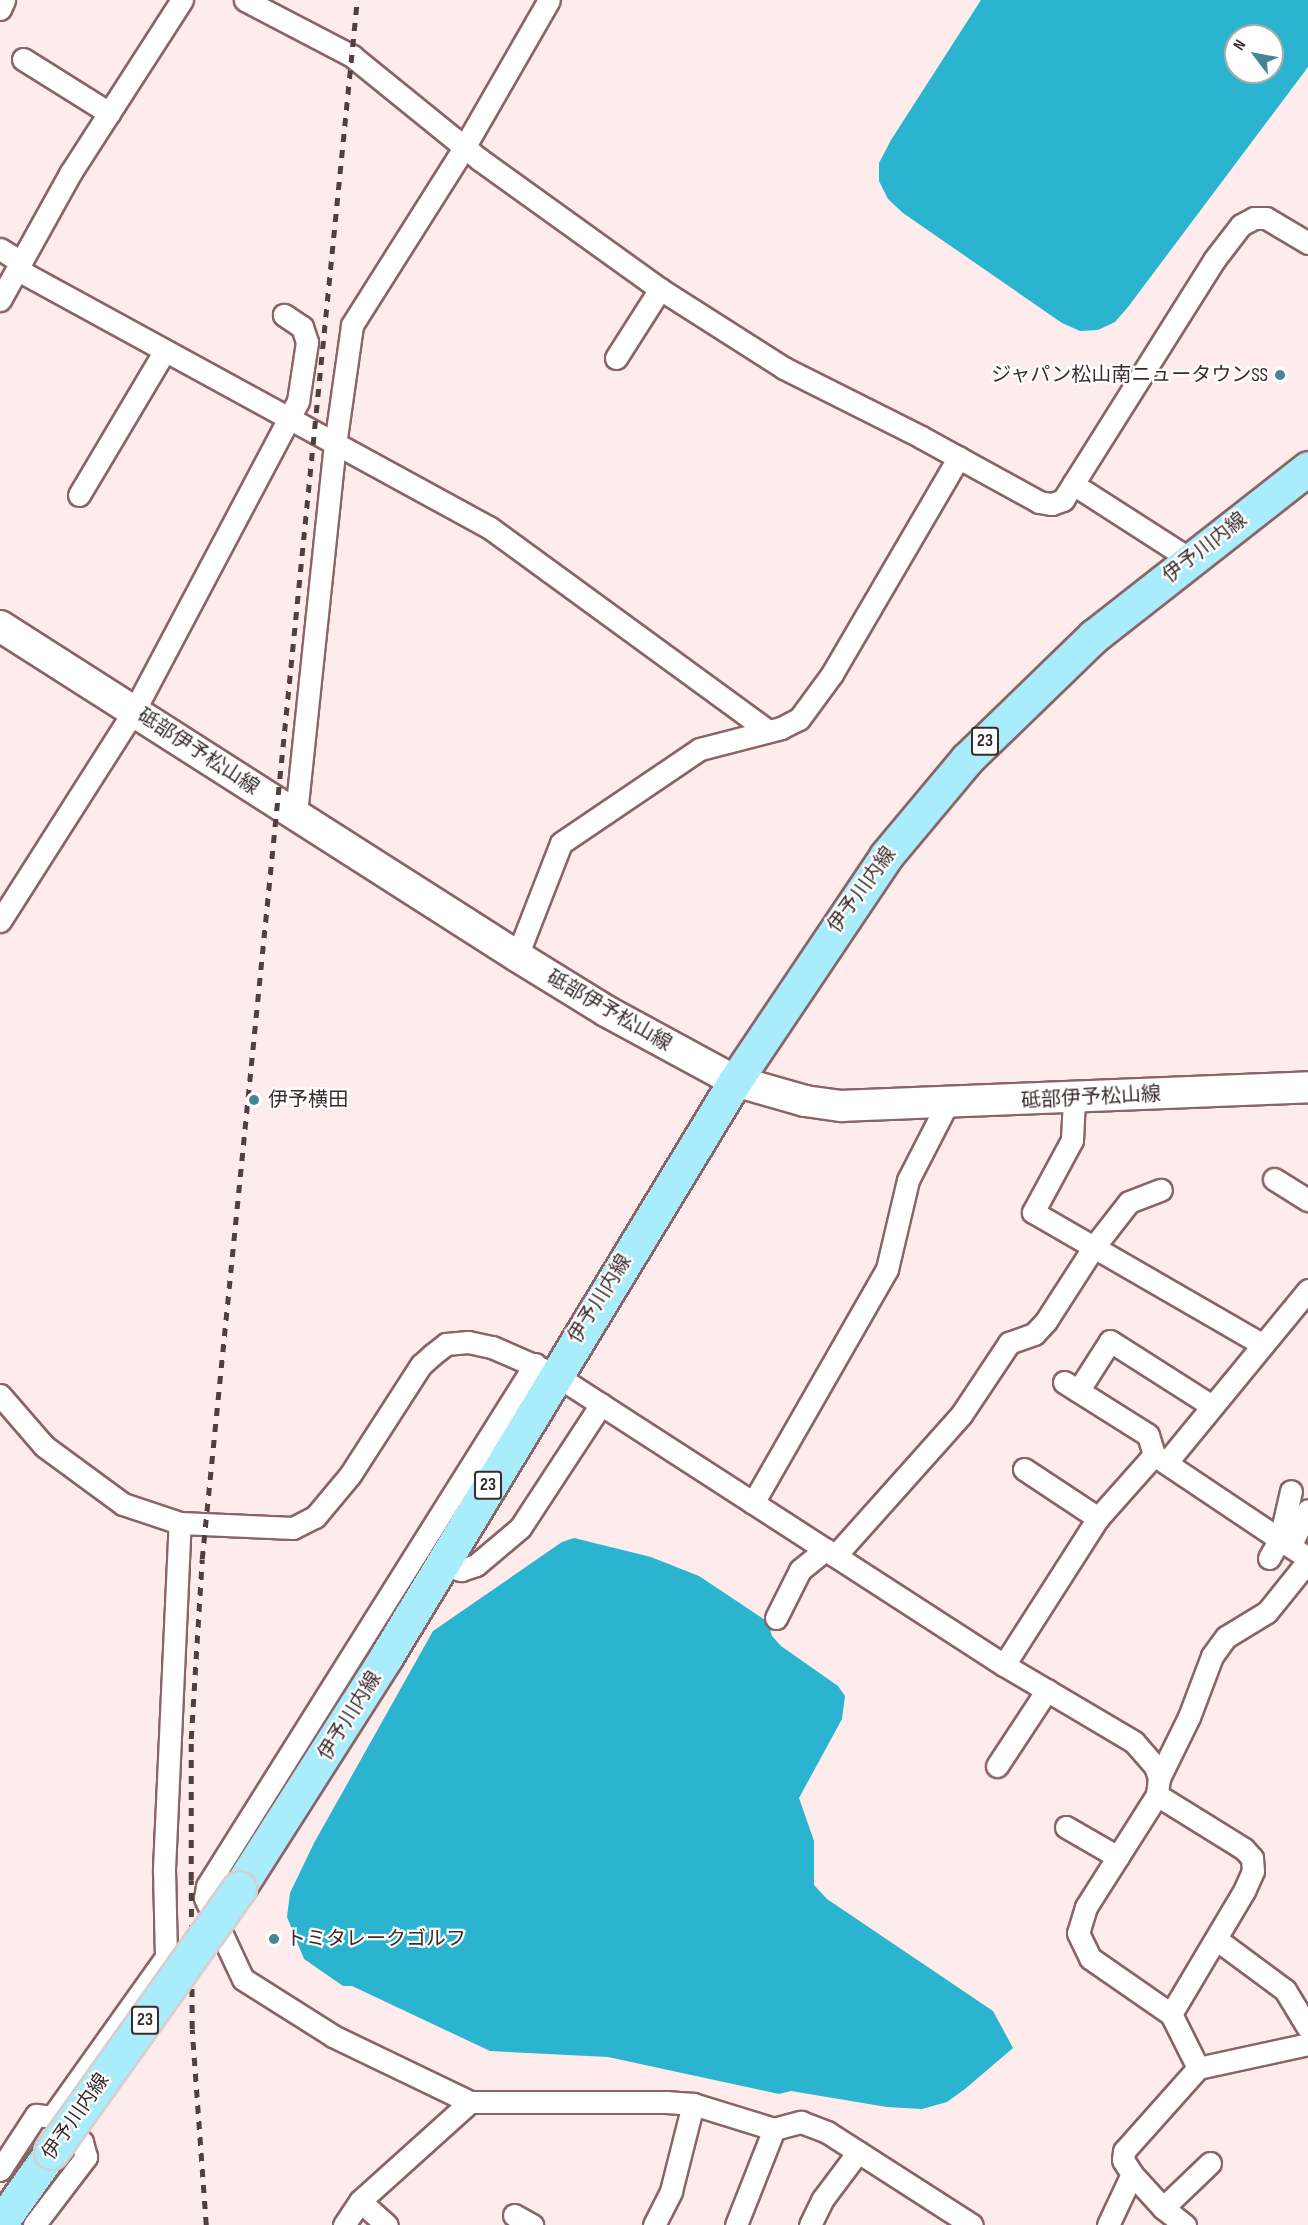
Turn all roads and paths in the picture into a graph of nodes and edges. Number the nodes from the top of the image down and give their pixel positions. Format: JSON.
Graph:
{"nodes":[{"id":1,"x":4,"y":0,"type":"edge"},
{"id":2,"x":182,"y":0,"type":"edge"},
{"id":3,"x":245,"y":0,"type":"edge"},
{"id":4,"x":549,"y":0,"type":"edge"},
{"id":5,"x":0,"y":9,"type":"edge"},
{"id":6,"x":23,"y":59,"type":"dead end"},
{"id":7,"x":109,"y":113,"type":"junction"},
{"id":8,"x":465,"y":146,"type":"junction"},
{"id":9,"x":1308,"y":243,"type":"edge"},
{"id":10,"x":0,"y":249,"type":"edge"},
{"id":11,"x":20,"y":266,"type":"junction"},
{"id":12,"x":660,"y":289,"type":"junction"},
{"id":13,"x":0,"y":300,"type":"edge"},
{"id":14,"x":284,"y":315,"type":"dead end"},
{"id":15,"x":164,"y":352,"type":"junction"},
{"id":16,"x":616,"y":358,"type":"dead end"},
{"id":17,"x":287,"y":419,"type":"junction"},
{"id":18,"x":335,"y":445,"type":"junction"},
{"id":19,"x":959,"y":457,"type":"junction"},
{"id":20,"x":1308,"y":468,"type":"edge"},
{"id":21,"x":1073,"y":484,"type":"junction"},
{"id":22,"x":79,"y":495,"type":"dead end"},
{"id":23,"x":1190,"y":559,"type":"junction"},
{"id":24,"x":0,"y":626,"type":"edge"},
{"id":25,"x":134,"y":711,"type":"junction"},
{"id":26,"x":768,"y":731,"type":"junction"},
{"id":27,"x":296,"y":814,"type":"junction"},
{"id":28,"x":0,"y":921,"type":"edge"},
{"id":29,"x":517,"y":956,"type":"junction"},
{"id":30,"x":735,"y":1081,"type":"junction"},
{"id":31,"x":1308,"y":1088,"type":"edge"},
{"id":32,"x":1074,"y":1099,"type":"junction"},
{"id":33,"x":947,"y":1104,"type":"junction"},
{"id":34,"x":1274,"y":1179,"type":"dead end"},
{"id":35,"x":1161,"y":1190,"type":"dead end"},
{"id":36,"x":1308,"y":1200,"type":"edge"},
{"id":37,"x":1092,"y":1248,"type":"junction"},
{"id":38,"x":1308,"y":1290,"type":"edge"},
{"id":39,"x":1262,"y":1344,"type":"junction"},
{"id":40,"x":545,"y":1369,"type":"junction"},
{"id":41,"x":0,"y":1395,"type":"edge"},
{"id":42,"x":601,"y":1404,"type":"junction"},
{"id":43,"x":1212,"y":1406,"type":"junction"},
{"id":44,"x":1160,"y":1459,"type":"junction"},
{"id":45,"x":1024,"y":1469,"type":"dead end"},
{"id":46,"x":1291,"y":1491,"type":"dead end"},
{"id":47,"x":753,"y":1503,"type":"junction"},
{"id":48,"x":1308,"y":1510,"type":"edge"},
{"id":49,"x":1098,"y":1518,"type":"junction"},
{"id":50,"x":180,"y":1523,"type":"junction"},
{"id":51,"x":1285,"y":1543,"type":"junction"},
{"id":52,"x":831,"y":1553,"type":"junction"},
{"id":53,"x":1269,"y":1558,"type":"dead end"},
{"id":54,"x":1308,"y":1560,"type":"edge"},
{"id":55,"x":441,"y":1564,"type":"junction"},
{"id":56,"x":776,"y":1618,"type":"dead end"},
{"id":57,"x":1004,"y":1665,"type":"junction"},
{"id":58,"x":1047,"y":1690,"type":"junction"},
{"id":59,"x":997,"y":1766,"type":"dead end"},
{"id":60,"x":1158,"y":1786,"type":"junction"},
{"id":61,"x":1066,"y":1827,"type":"dead end"},
{"id":62,"x":1118,"y":1857,"type":"junction"},
{"id":63,"x":1216,"y":1940,"type":"junction"},
{"id":64,"x":1172,"y":2014,"type":"junction"},
{"id":65,"x":1308,"y":2028,"type":"edge"},
{"id":66,"x":1308,"y":2044,"type":"edge"},
{"id":67,"x":1198,"y":2068,"type":"junction"},
{"id":68,"x":470,"y":2102,"type":"junction"},
{"id":69,"x":693,"y":2104,"type":"junction"},
{"id":70,"x":52,"y":2117,"type":"junction"},
{"id":71,"x":774,"y":2129,"type":"junction"},
{"id":72,"x":858,"y":2152,"type":"junction"},
{"id":73,"x":1210,"y":2163,"type":"dead end"},
{"id":74,"x":0,"y":2170,"type":"edge"},
{"id":75,"x":1132,"y":2174,"type":"junction"},
{"id":76,"x":360,"y":2201,"type":"junction"},
{"id":77,"x":1162,"y":2208,"type":"junction"},
{"id":78,"x":0,"y":2224,"type":"edge"},
{"id":79,"x":34,"y":2225,"type":"edge"},
{"id":80,"x":344,"y":2225,"type":"edge"},
{"id":81,"x":387,"y":2225,"type":"edge"},
{"id":82,"x":654,"y":2225,"type":"edge"},
{"id":83,"x":736,"y":2225,"type":"edge"},
{"id":84,"x":810,"y":2225,"type":"edge"},
{"id":85,"x":972,"y":2225,"type":"edge"},
{"id":86,"x":1108,"y":2225,"type":"edge"},
{"id":87,"x":1185,"y":2225,"type":"edge"}],
"edges":[{"from":1,"to":5,"type":"street"},
{"from":2,"to":7,"type":"street"},
{"from":3,"to":8,"type":"street"},
{"from":4,"to":8,"type":"street"},
{"from":6,"to":7,"type":"street"},
{"from":7,"to":11,"type":"street"},
{"from":8,"to":12,"type":"street"},
{"from":8,"to":18,"type":"street"},
{"from":9,"to":21,"type":"street"},
{"from":10,"to":11,"type":"street"},
{"from":11,"to":13,"type":"street"},
{"from":11,"to":15,"type":"street"},
{"from":12,"to":16,"type":"street"},
{"from":12,"to":19,"type":"street"},
{"from":14,"to":17,"type":"street"},
{"from":15,"to":17,"type":"street"},
{"from":15,"to":22,"type":"street"},
{"from":17,"to":18,"type":"street"},
{"from":17,"to":25,"type":"street"},
{"from":18,"to":26,"type":"street"},
{"from":18,"to":27,"type":"street"},
{"from":19,"to":21,"type":"street"},
{"from":19,"to":26,"type":"street"},
{"from":20,"to":23,"type":"main road","name":"伊予川内線","number":"23"},
{"from":21,"to":23,"type":"street"},
{"from":23,"to":30,"type":"main road","name":"伊予川内線","number":"23"},
{"from":24,"to":25,"type":"main road","name":"砥部伊予松山線"},
{"from":25,"to":27,"type":"main road","name":"砥部伊予松山線"},
{"from":25,"to":28,"type":"street"},
{"from":26,"to":29,"type":"street"},
{"from":27,"to":29,"type":"main road","name":"砥部伊予松山線"},
{"from":29,"to":30,"type":"main road","name":"砥部伊予松山線"},
{"from":30,"to":33,"type":"main road","name":"砥部伊予松山線"},
{"from":30,"to":40,"type":"main road","name":"伊予川内線","number":"23"},
{"from":31,"to":32,"type":"main road","name":"砥部伊予松山線"},
{"from":32,"to":33,"type":"main road","name":"砥部伊予松山線"},
{"from":32,"to":37,"type":"street"},
{"from":33,"to":47,"type":"street"},
{"from":34,"to":36,"type":"street"},
{"from":35,"to":37,"type":"street"},
{"from":37,"to":39,"type":"street"},
{"from":37,"to":52,"type":"street"},
{"from":38,"to":39,"type":"street"},
{"from":39,"to":43,"type":"street"},
{"from":40,"to":42,"type":"street"},
{"from":40,"to":50,"type":"street"},
{"from":40,"to":55,"type":"main road","name":"伊予川内線","number":"23"},
{"from":40,"to":68,"type":"street"},
{"from":41,"to":50,"type":"street"},
{"from":42,"to":47,"type":"street"},
{"from":42,"to":55,"type":"street"},
{"from":43,"to":44,"type":"street"},
{"from":43,"to":44,"type":"street"},
{"from":44,"to":49,"type":"street"},
{"from":44,"to":51,"type":"street"},
{"from":45,"to":49,"type":"street"},
{"from":46,"to":51,"type":"street"},
{"from":47,"to":52,"type":"street"},
{"from":48,"to":51,"type":"street"},
{"from":49,"to":57,"type":"street"},
{"from":50,"to":70,"type":"street"},
{"from":51,"to":53,"type":"street"},
{"from":51,"to":54,"type":"street"},
{"from":52,"to":56,"type":"street"},
{"from":52,"to":57,"type":"street"},
{"from":54,"to":60,"type":"street"},
{"from":55,"to":78,"type":"main road","name":"伊予川内線","number":"23","bridge":true},
{"from":57,"to":58,"type":"street"},
{"from":58,"to":59,"type":"street"},
{"from":58,"to":60,"type":"street"},
{"from":60,"to":62,"type":"street"},
{"from":60,"to":63,"type":"street"},
{"from":61,"to":62,"type":"street"},
{"from":62,"to":64,"type":"street"},
{"from":63,"to":64,"type":"street"},
{"from":63,"to":65,"type":"street"},
{"from":64,"to":67,"type":"street"},
{"from":66,"to":67,"type":"street"},
{"from":67,"to":75,"type":"street"},
{"from":68,"to":69,"type":"street"},
{"from":68,"to":76,"type":"street"},
{"from":69,"to":71,"type":"street"},
{"from":69,"to":82,"type":"street"},
{"from":70,"to":74,"type":"street"},
{"from":70,"to":79,"type":"street"},
{"from":71,"to":72,"type":"street"},
{"from":71,"to":83,"type":"street"},
{"from":72,"to":84,"type":"street"},
{"from":72,"to":85,"type":"street"},
{"from":73,"to":77,"type":"street"},
{"from":75,"to":77,"type":"street"},
{"from":75,"to":86,"type":"street"},
{"from":76,"to":80,"type":"street"},
{"from":76,"to":81,"type":"street"},
{"from":77,"to":87,"type":"street"}]}
